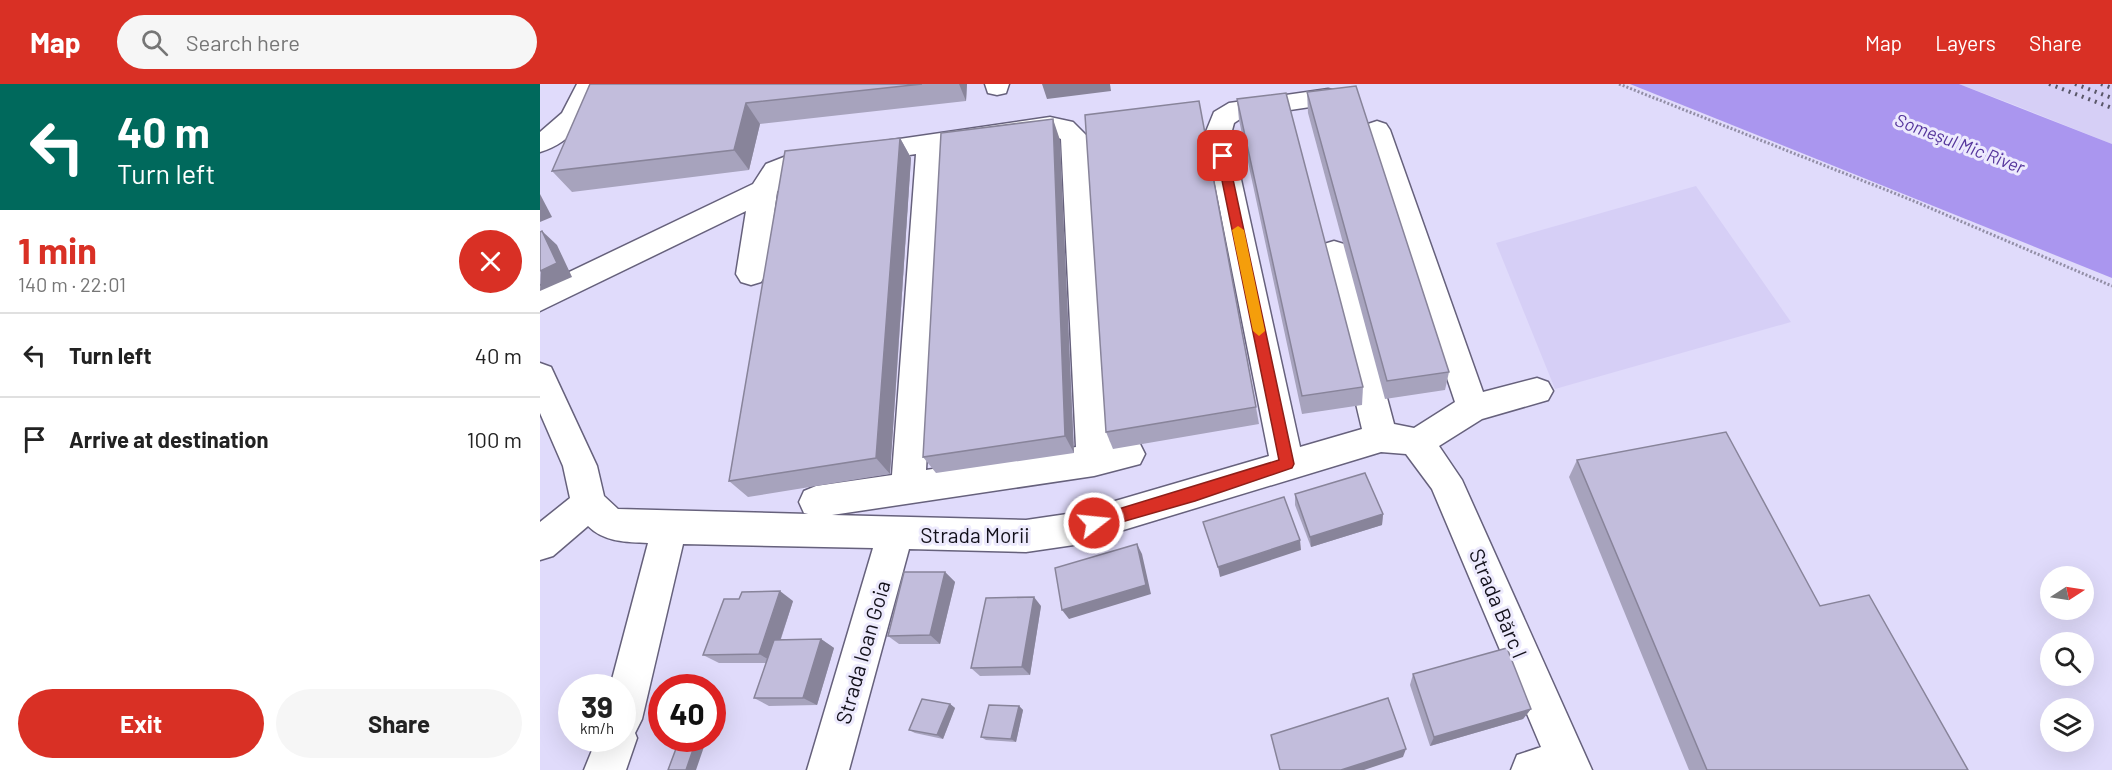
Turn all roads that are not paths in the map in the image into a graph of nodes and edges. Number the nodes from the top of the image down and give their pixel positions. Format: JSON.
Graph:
{"nodes":[{"id":1,"x":589,"y":84,"type":"edge"},
{"id":2,"x":1328,"y":97,"type":"edge"},
{"id":3,"x":1377,"y":130,"type":"dead end"},
{"id":4,"x":540,"y":143,"type":"edge"},
{"id":5,"x":930,"y":145,"type":"junction"},
{"id":6,"x":764,"y":191,"type":"junction"},
{"id":7,"x":1334,"y":252,"type":"dead end"},
{"id":8,"x":751,"y":274,"type":"dead end"},
{"id":9,"x":540,"y":299,"type":"edge"},
{"id":10,"x":544,"y":390,"type":"edge"},
{"id":11,"x":1537,"y":391,"type":"dead end"},
{"id":12,"x":1473,"y":408,"type":"junction"},
{"id":13,"x":1381,"y":438,"type":"junction"},
{"id":14,"x":1417,"y":443,"type":"junction"},
{"id":15,"x":1128,"y":454,"type":"dead end"},
{"id":16,"x":1094,"y":460,"type":"junction"},
{"id":17,"x":1287,"y":464,"type":"junction"},
{"id":18,"x":908,"y":486,"type":"junction"},
{"id":19,"x":816,"y":502,"type":"dead end"},
{"id":20,"x":589,"y":504,"type":"junction"},
{"id":21,"x":671,"y":528,"type":"junction"},
{"id":22,"x":895,"y":534,"type":"junction"},
{"id":23,"x":540,"y":544,"type":"edge"},
{"id":24,"x":633,"y":674,"type":"edge"},
{"id":25,"x":611,"y":752,"type":"edge"},
{"id":26,"x":1556,"y":767,"type":"edge"},
{"id":27,"x":605,"y":770,"type":"edge"},
{"id":28,"x":828,"y":770,"type":"edge"}],
"edges":[{"from":1,"to":4,"type":"street"},
{"from":2,"to":17,"type":"street"},
{"from":3,"to":12,"type":"street"},
{"from":5,"to":6,"type":"street"},
{"from":5,"to":16,"type":"street"},
{"from":5,"to":18,"type":"street"},
{"from":6,"to":8,"type":"street"},
{"from":6,"to":9,"type":"street"},
{"from":7,"to":13,"type":"street"},
{"from":10,"to":20,"type":"street"},
{"from":11,"to":12,"type":"street"},
{"from":12,"to":14,"type":"street"},
{"from":13,"to":14,"type":"street","name":"Strada Morii"},
{"from":13,"to":17,"type":"street","name":"Strada Morii"},
{"from":14,"to":26,"type":"street","name":"Strada Bărc I"},
{"from":15,"to":16,"type":"street"},
{"from":16,"to":18,"type":"street"},
{"from":17,"to":22,"type":"street","name":"Strada Morii"},
{"from":18,"to":19,"type":"street"},
{"from":20,"to":21,"type":"street","name":"Strada Morii"},
{"from":20,"to":23,"type":"street"},
{"from":21,"to":22,"type":"street","name":"Strada Morii"},
{"from":21,"to":24,"type":"street"},
{"from":22,"to":28,"type":"street","name":"Strada Ioan Goia"},
{"from":25,"to":27,"type":"street"}]}
